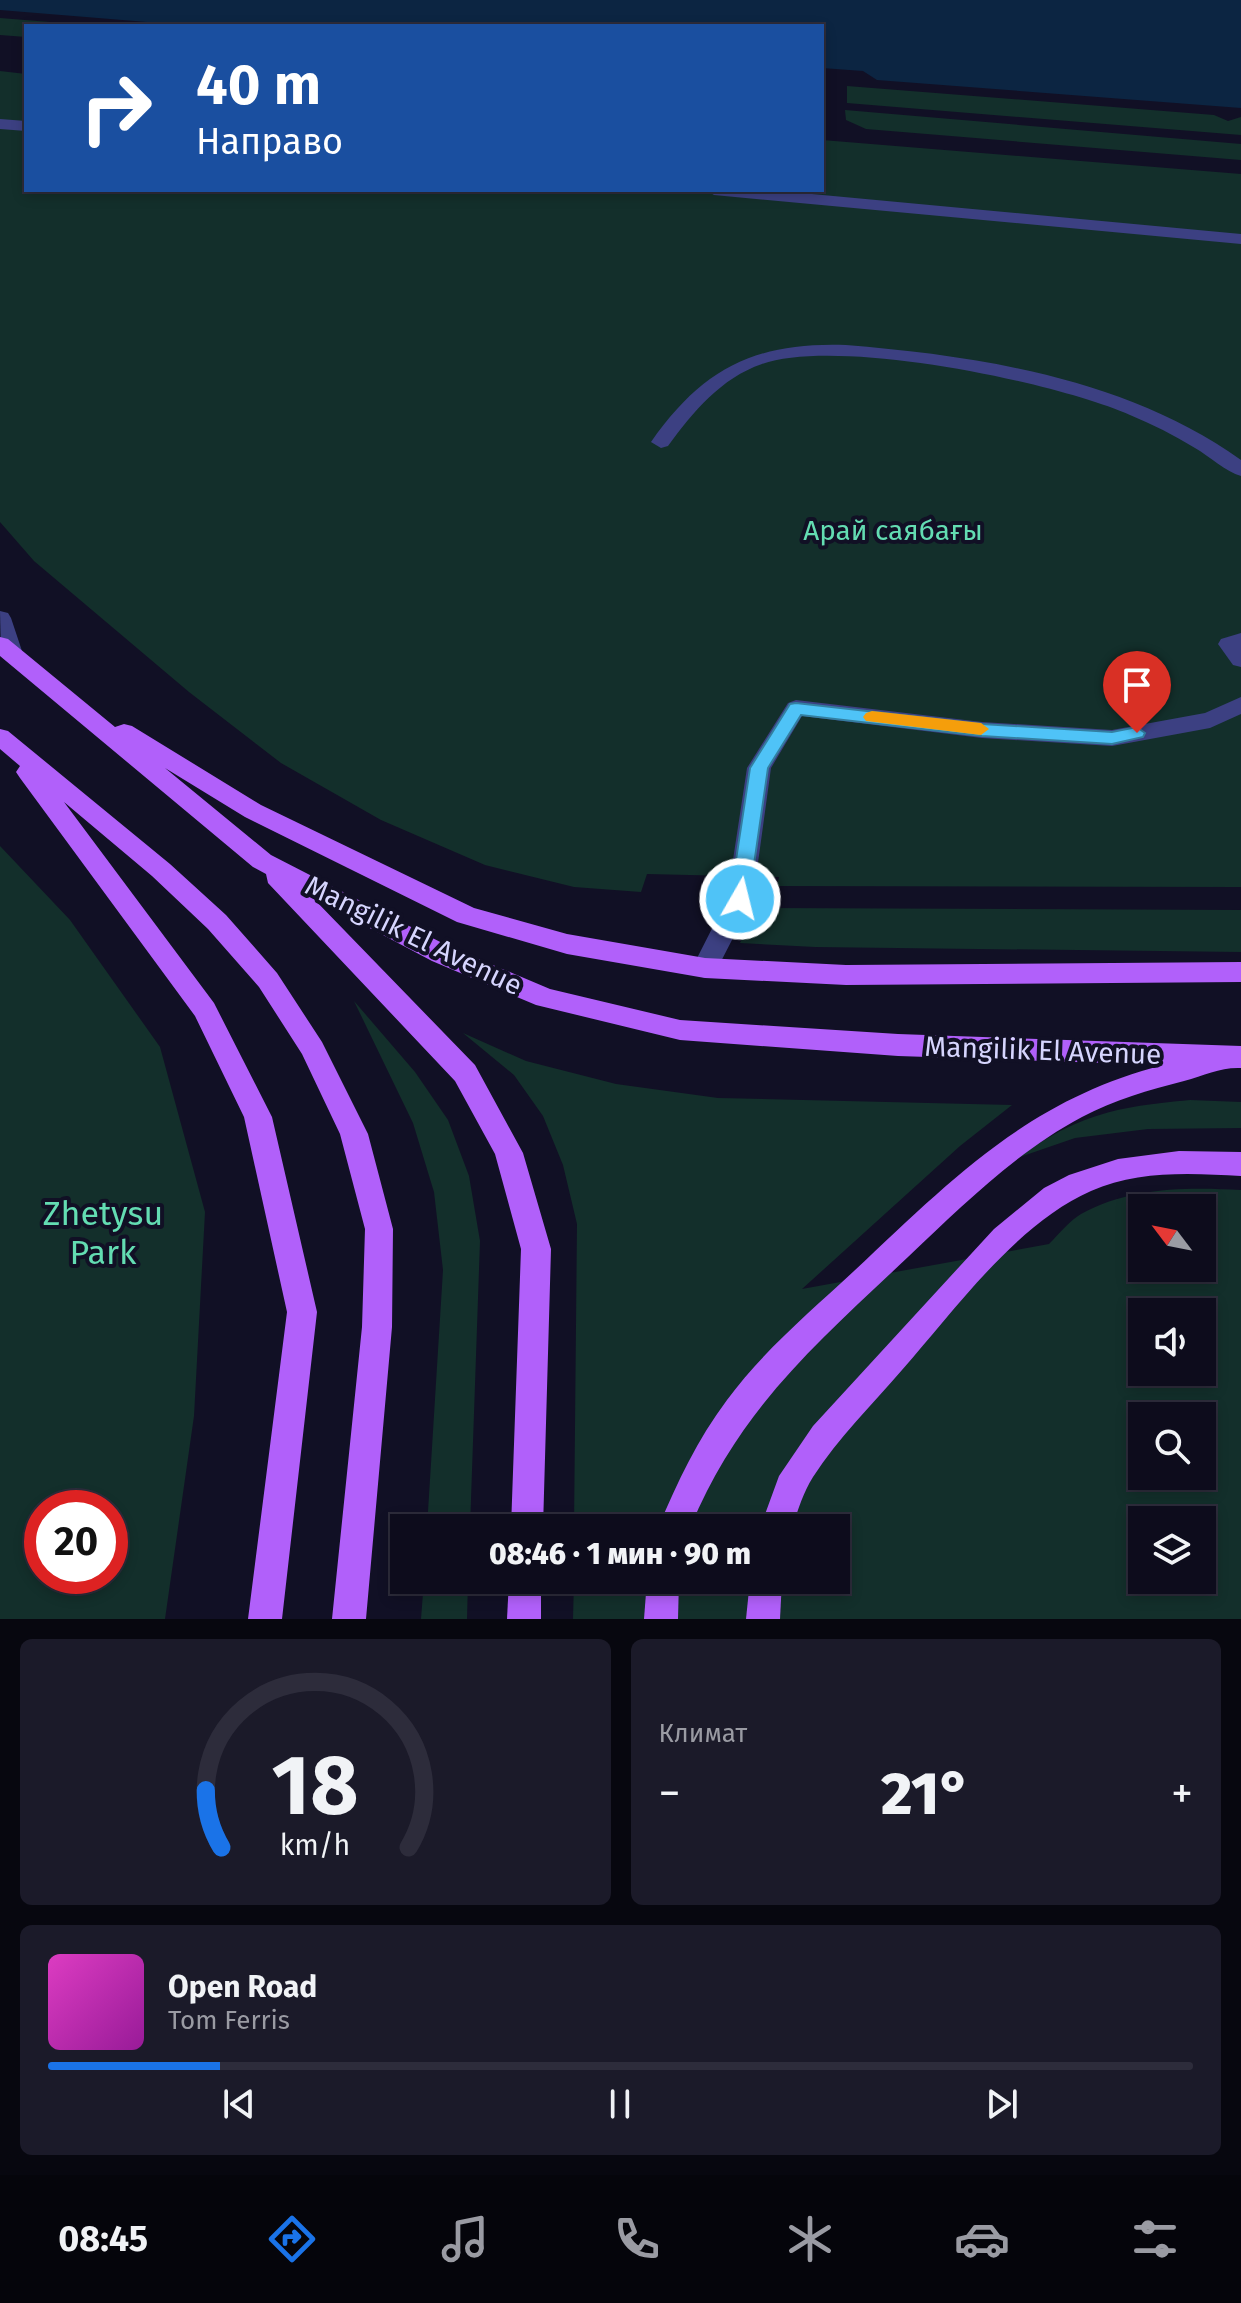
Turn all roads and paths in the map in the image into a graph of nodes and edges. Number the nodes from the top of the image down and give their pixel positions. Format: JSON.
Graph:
{"nodes":[{"id":1,"x":0,"y":124,"type":"edge"},
{"id":2,"x":24,"y":126,"type":"edge"},
{"id":3,"x":736,"y":192,"type":"edge"},
{"id":4,"x":1241,"y":239,"type":"edge"},
{"id":5,"x":661,"y":442,"type":"dead end"},
{"id":6,"x":1241,"y":470,"type":"edge"},
{"id":7,"x":0,"y":618,"type":"edge"},
{"id":8,"x":1241,"y":640,"type":"edge"},
{"id":9,"x":6,"y":649,"type":"edge"},
{"id":10,"x":1241,"y":660,"type":"edge"},
{"id":11,"x":48,"y":685,"type":"junction"},
{"id":12,"x":1241,"y":705,"type":"edge"},
{"id":13,"x":3,"y":739,"type":"edge"},
{"id":14,"x":262,"y":861,"type":"junction"},
{"id":15,"x":705,"y":968,"type":"junction"},
{"id":16,"x":1241,"y":972,"type":"edge"},
{"id":17,"x":1239,"y":1057,"type":"edge"},
{"id":18,"x":1241,"y":1164,"type":"edge"},
{"id":19,"x":527,"y":1514,"type":"edge"},
{"id":20,"x":680,"y":1514,"type":"edge"},
{"id":21,"x":781,"y":1514,"type":"edge"},
{"id":22,"x":525,"y":1594,"type":"edge"},
{"id":23,"x":662,"y":1594,"type":"edge"},
{"id":24,"x":765,"y":1594,"type":"edge"},
{"id":25,"x":265,"y":1619,"type":"edge"},
{"id":26,"x":349,"y":1619,"type":"edge"},
{"id":27,"x":524,"y":1619,"type":"edge"},
{"id":28,"x":661,"y":1619,"type":"edge"},
{"id":29,"x":763,"y":1619,"type":"edge"}],
"edges":[{"from":1,"to":2,"type":"street"},
{"from":3,"to":4,"type":"street"},
{"from":5,"to":6,"type":"street"},
{"from":7,"to":9,"type":"street"},
{"from":8,"to":10,"type":"street"},
{"from":9,"to":11,"type":"main road","name":"Mangilik El Avenue"},
{"from":11,"to":14,"type":"main road","name":"Mangilik El Avenue"},
{"from":11,"to":15,"type":"main road"},
{"from":12,"to":15,"type":"street"},
{"from":13,"to":25,"type":"main road"},
{"from":13,"to":26,"type":"main road"},
{"from":14,"to":17,"type":"main road","name":"Mangilik El Avenue"},
{"from":14,"to":19,"type":"main road"},
{"from":15,"to":16,"type":"main road"},
{"from":17,"to":20,"type":"main road"},
{"from":18,"to":21,"type":"main road"},
{"from":22,"to":27,"type":"main road"},
{"from":23,"to":28,"type":"main road"},
{"from":24,"to":29,"type":"main road"}]}
